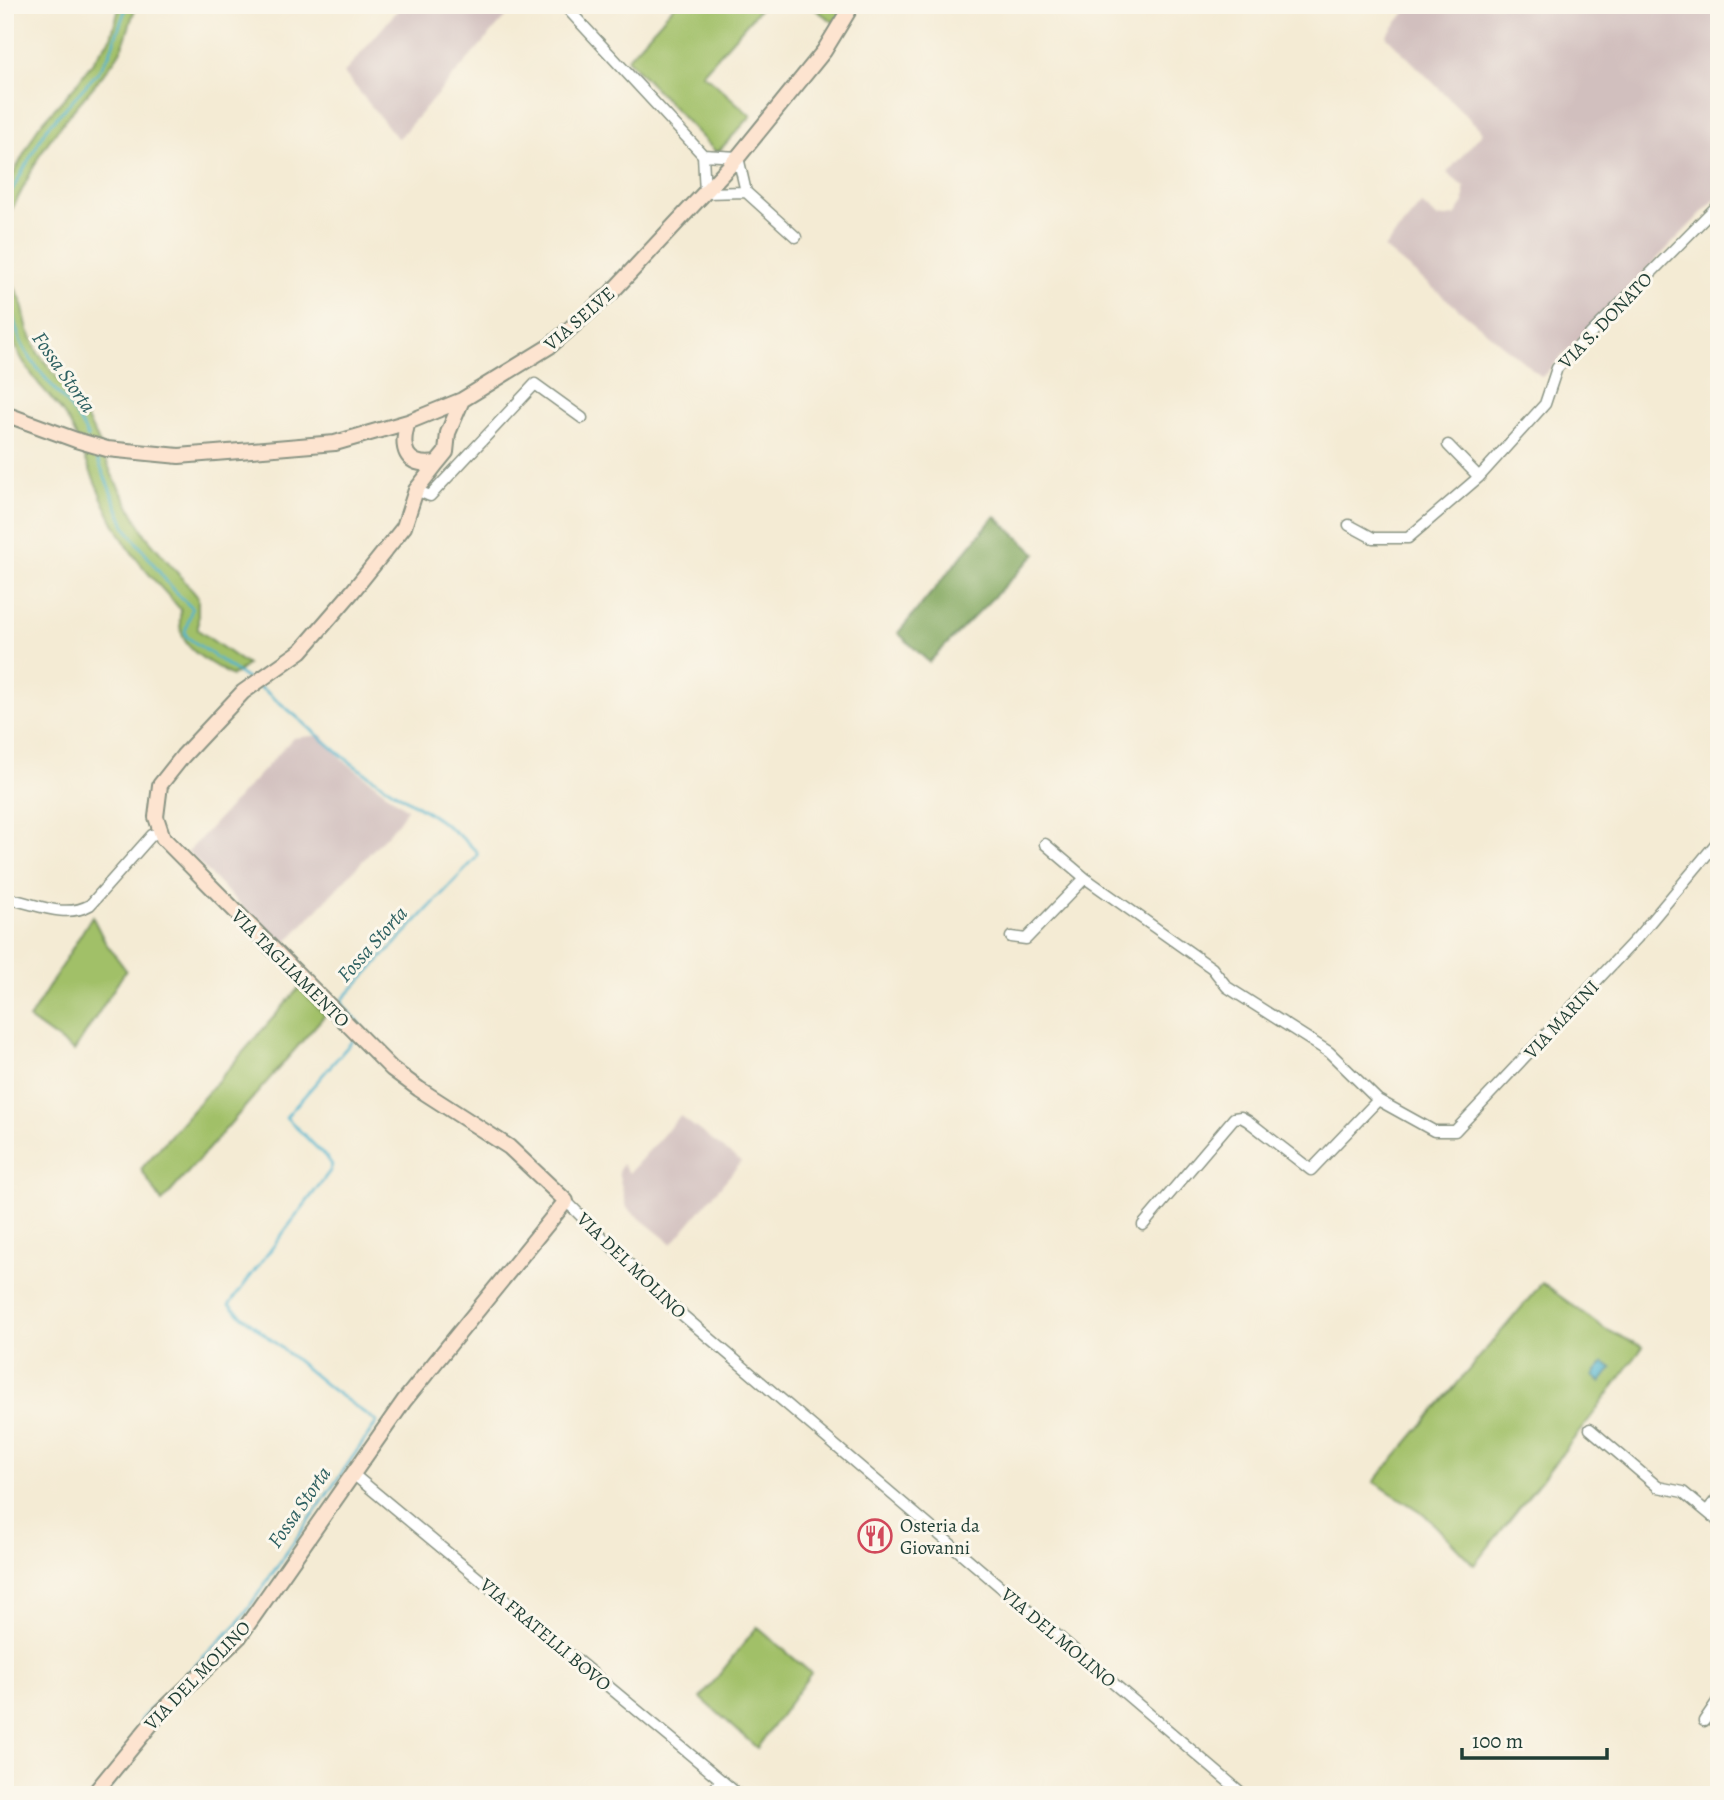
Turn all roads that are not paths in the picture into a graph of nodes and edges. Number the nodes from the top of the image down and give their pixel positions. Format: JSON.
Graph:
{"nodes":[{"id":1,"x":564,"y":5,"type":"edge"},
{"id":2,"x":852,"y":5,"type":"edge"},
{"id":3,"x":703,"y":155,"type":"junction"},
{"id":4,"x":738,"y":157,"type":"junction"},
{"id":5,"x":746,"y":192,"type":"junction"},
{"id":6,"x":705,"y":193,"type":"junction"},
{"id":7,"x":1719,"y":204,"type":"edge"},
{"id":8,"x":796,"y":237,"type":"dead end"},
{"id":9,"x":462,"y":400,"type":"junction"},
{"id":10,"x":5,"y":414,"type":"edge"},
{"id":11,"x":426,"y":415,"type":"junction"},
{"id":12,"x":582,"y":418,"type":"dead end"},
{"id":13,"x":408,"y":422,"type":"junction"},
{"id":14,"x":377,"y":432,"type":"junction"},
{"id":15,"x":449,"y":433,"type":"junction"},
{"id":16,"x":1448,"y":445,"type":"dead end"},
{"id":17,"x":403,"y":448,"type":"junction"},
{"id":18,"x":412,"y":460,"type":"junction"},
{"id":19,"x":437,"y":463,"type":"junction"},
{"id":20,"x":1479,"y":477,"type":"junction"},
{"id":21,"x":416,"y":490,"type":"junction"},
{"id":22,"x":1349,"y":525,"type":"dead end"},
{"id":23,"x":160,"y":833,"type":"junction"},
{"id":24,"x":1719,"y":840,"type":"edge"},
{"id":25,"x":1045,"y":844,"type":"dead end"},
{"id":26,"x":1086,"y":878,"type":"junction"},
{"id":27,"x":5,"y":898,"type":"edge"},
{"id":28,"x":1011,"y":937,"type":"dead end"},
{"id":29,"x":1378,"y":1100,"type":"junction"},
{"id":30,"x":566,"y":1201,"type":"junction"},
{"id":31,"x":1143,"y":1225,"type":"dead end"},
{"id":32,"x":1590,"y":1429,"type":"dead end"},
{"id":33,"x":353,"y":1474,"type":"junction"},
{"id":34,"x":1719,"y":1496,"type":"edge"},
{"id":35,"x":1707,"y":1511,"type":"junction"},
{"id":36,"x":1719,"y":1522,"type":"edge"},
{"id":37,"x":1719,"y":1699,"type":"edge"},
{"id":38,"x":1704,"y":1721,"type":"dead end"},
{"id":39,"x":721,"y":1780,"type":"junction"},
{"id":40,"x":93,"y":1795,"type":"edge"},
{"id":41,"x":710,"y":1795,"type":"edge"},
{"id":42,"x":739,"y":1795,"type":"edge"},
{"id":43,"x":1244,"y":1795,"type":"edge"}],
"edges":[{"from":1,"to":3,"type":"street"},
{"from":2,"to":4,"type":"street","name":"VIA SELVE"},
{"from":3,"to":4,"type":"street"},
{"from":3,"to":6,"type":"street"},
{"from":4,"to":5,"type":"street"},
{"from":4,"to":6,"type":"street","name":"VIA SELVE"},
{"from":5,"to":6,"type":"street"},
{"from":5,"to":8,"type":"street"},
{"from":6,"to":9,"type":"street","name":"VIA SELVE"},
{"from":7,"to":20,"type":"street","name":"VIA S. DONATO"},
{"from":9,"to":11,"type":"street","name":"VIA SELVE"},
{"from":9,"to":15,"type":"street"},
{"from":10,"to":14,"type":"street"},
{"from":11,"to":13,"type":"street"},
{"from":11,"to":15,"type":"street"},
{"from":12,"to":21,"type":"street"},
{"from":13,"to":14,"type":"street"},
{"from":13,"to":17,"type":"street"},
{"from":14,"to":17,"type":"street"},
{"from":15,"to":19,"type":"street"},
{"from":16,"to":20,"type":"street"},
{"from":17,"to":18,"type":"street"},
{"from":18,"to":19,"type":"street"},
{"from":18,"to":21,"type":"street"},
{"from":19,"to":21,"type":"street"},
{"from":20,"to":22,"type":"street","name":"VIA S. DONATO"},
{"from":21,"to":23,"type":"street"},
{"from":23,"to":27,"type":"street"},
{"from":23,"to":30,"type":"street","name":"VIA TAGLIAMENTO"},
{"from":24,"to":29,"type":"street","name":"VIA MARINI"},
{"from":25,"to":26,"type":"street","name":"VIA MARINI"},
{"from":26,"to":28,"type":"street"},
{"from":26,"to":29,"type":"street","name":"VIA MARINI"},
{"from":29,"to":31,"type":"street"},
{"from":30,"to":33,"type":"street","name":"VIA DEL MOLINO"},
{"from":30,"to":43,"type":"street","name":"VIA DEL MOLINO"},
{"from":32,"to":35,"type":"street"},
{"from":33,"to":39,"type":"street","name":"VIA FRATELLI BOVO"},
{"from":33,"to":40,"type":"street","name":"VIA DEL MOLINO"},
{"from":34,"to":35,"type":"street"},
{"from":35,"to":36,"type":"street"},
{"from":37,"to":38,"type":"street"},
{"from":39,"to":41,"type":"street"},
{"from":39,"to":42,"type":"street","name":"VIA FRATELLI BOVO"}]}
